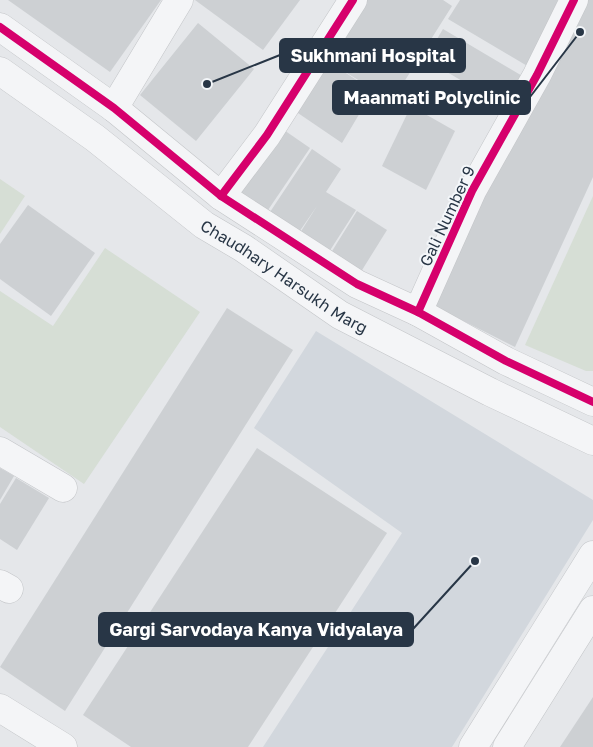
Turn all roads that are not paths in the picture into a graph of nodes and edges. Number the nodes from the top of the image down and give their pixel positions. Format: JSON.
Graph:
{"nodes":[{"id":1,"x":179,"y":0,"type":"edge"},
{"id":2,"x":353,"y":0,"type":"edge"},
{"id":3,"x":574,"y":0,"type":"edge"},
{"id":4,"x":0,"y":27,"type":"edge"},
{"id":5,"x":0,"y":71,"type":"edge"},
{"id":6,"x":114,"y":108,"type":"junction"},
{"id":7,"x":221,"y":196,"type":"junction"},
{"id":8,"x":418,"y":312,"type":"junction"},
{"id":9,"x":593,"y":402,"type":"edge"},
{"id":10,"x":593,"y":441,"type":"edge"},
{"id":11,"x":0,"y":451,"type":"edge"},
{"id":12,"x":63,"y":488,"type":"dead end"},
{"id":13,"x":593,"y":555,"type":"edge"},
{"id":14,"x":593,"y":610,"type":"edge"},
{"id":15,"x":0,"y":708,"type":"edge"},
{"id":16,"x":64,"y":747,"type":"edge"},
{"id":17,"x":473,"y":747,"type":"edge"},
{"id":18,"x":507,"y":747,"type":"edge"}],
"edges":[{"from":1,"to":6,"type":"street"},
{"from":2,"to":7,"type":"street"},
{"from":3,"to":8,"type":"street","name":"Gali Number 9"},
{"from":4,"to":6,"type":"street","name":"Chaudhary Harsukh Marg"},
{"from":5,"to":10,"type":"street","name":"Chaudhary Harsukh Marg"},
{"from":6,"to":7,"type":"street","name":"Chaudhary Harsukh Marg"},
{"from":7,"to":8,"type":"street","name":"Chaudhary Harsukh Marg"},
{"from":8,"to":9,"type":"street","name":"Chaudhary Harsukh Marg"},
{"from":11,"to":12,"type":"street"},
{"from":13,"to":17,"type":"street"},
{"from":14,"to":18,"type":"street"},
{"from":15,"to":16,"type":"street"}]}
